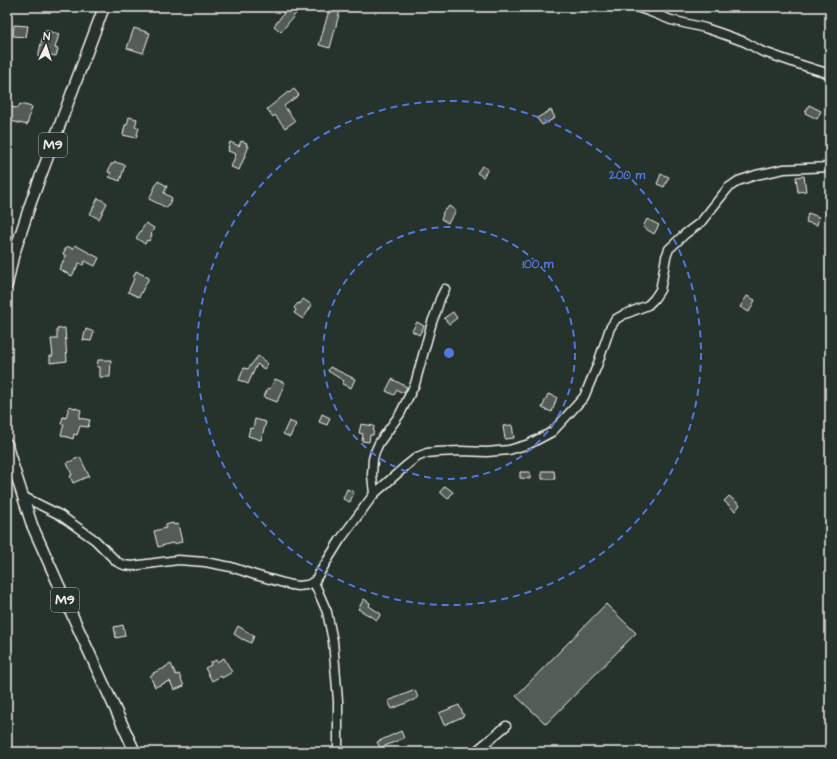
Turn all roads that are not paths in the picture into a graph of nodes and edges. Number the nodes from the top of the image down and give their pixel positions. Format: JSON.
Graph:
{"nodes":[{"id":1,"x":104,"y":7,"type":"edge"},
{"id":2,"x":636,"y":7,"type":"edge"},
{"id":3,"x":830,"y":74,"type":"edge"},
{"id":4,"x":830,"y":167,"type":"edge"},
{"id":5,"x":7,"y":247,"type":"edge"},
{"id":6,"x":13,"y":257,"type":"junction"},
{"id":7,"x":7,"y":285,"type":"edge"},
{"id":8,"x":444,"y":289,"type":"dead end"},
{"id":9,"x":8,"y":450,"type":"edge"},
{"id":10,"x":374,"y":494,"type":"junction"},
{"id":11,"x":22,"y":496,"type":"junction"},
{"id":12,"x":314,"y":582,"type":"junction"},
{"id":13,"x":506,"y":726,"type":"dead end"},
{"id":14,"x":136,"y":752,"type":"edge"},
{"id":15,"x":338,"y":752,"type":"edge"},
{"id":16,"x":475,"y":752,"type":"edge"}],
"edges":[{"from":1,"to":6,"type":"main road","number":"M9"},
{"from":2,"to":3,"type":"street"},
{"from":4,"to":10,"type":"street"},
{"from":5,"to":6,"type":"street"},
{"from":6,"to":7,"type":"main road","number":"M9"},
{"from":8,"to":10,"type":"street"},
{"from":9,"to":11,"type":"main road","number":"M9"},
{"from":10,"to":12,"type":"street"},
{"from":11,"to":12,"type":"street"},
{"from":11,"to":14,"type":"main road","number":"M9"},
{"from":12,"to":15,"type":"street"},
{"from":13,"to":16,"type":"street"}]}
